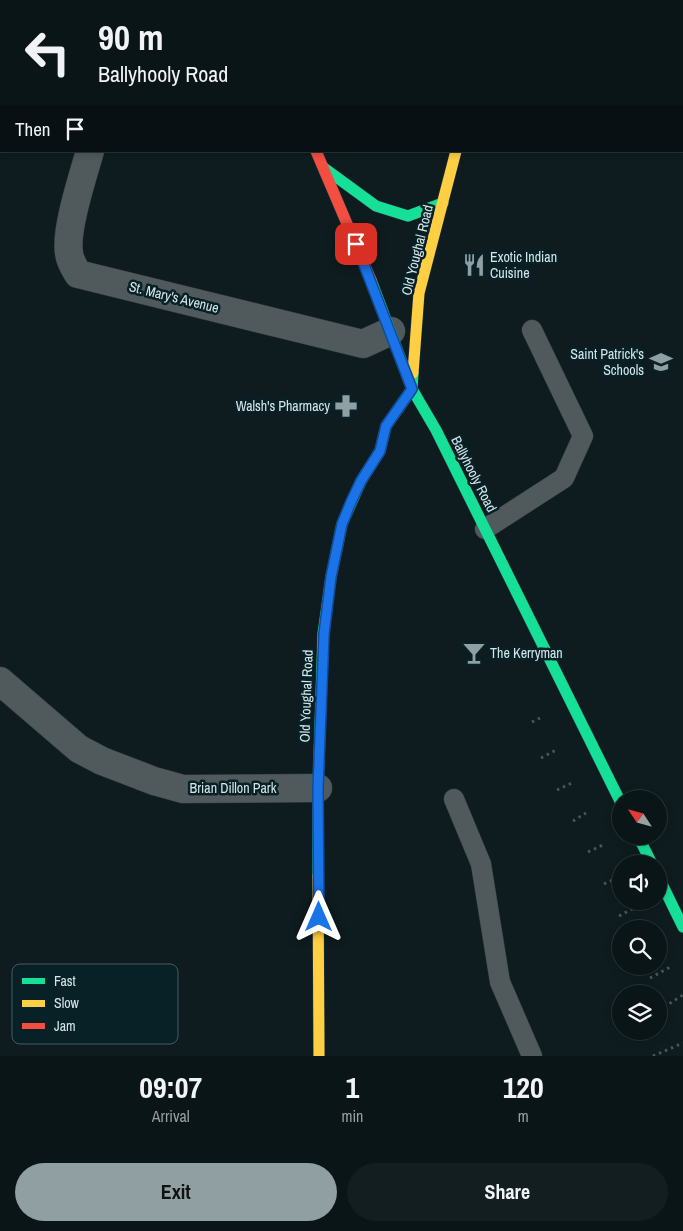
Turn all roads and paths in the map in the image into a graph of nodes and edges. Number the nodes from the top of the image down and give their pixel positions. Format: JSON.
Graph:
{"nodes":[{"id":1,"x":90,"y":152,"type":"edge"},
{"id":2,"x":316,"y":152,"type":"edge"},
{"id":3,"x":456,"y":152,"type":"edge"},
{"id":4,"x":323,"y":168,"type":"junction"},
{"id":5,"x":443,"y":203,"type":"junction"},
{"id":6,"x":532,"y":330,"type":"dead end"},
{"id":7,"x":391,"y":331,"type":"junction"},
{"id":8,"x":412,"y":389,"type":"junction"},
{"id":9,"x":485,"y":529,"type":"junction"},
{"id":10,"x":0,"y":681,"type":"edge"},
{"id":11,"x":563,"y":746,"type":"dead end"},
{"id":12,"x":542,"y":758,"type":"dead end"},
{"id":13,"x":579,"y":779,"type":"dead end"},
{"id":14,"x":318,"y":788,"type":"junction"},
{"id":15,"x":557,"y":790,"type":"dead end"},
{"id":16,"x":615,"y":790,"type":"edge"},
{"id":17,"x":454,"y":799,"type":"dead end"},
{"id":18,"x":593,"y":809,"type":"dead end"},
{"id":19,"x":573,"y":820,"type":"dead end"},
{"id":20,"x":610,"y":842,"type":"dead end"},
{"id":21,"x":588,"y":852,"type":"dead end"},
{"id":22,"x":612,"y":880,"type":"edge"},
{"id":23,"x":604,"y":884,"type":"dead end"},
{"id":24,"x":667,"y":894,"type":"edge"},
{"id":25,"x":630,"y":910,"type":"edge"},
{"id":26,"x":619,"y":916,"type":"dead end"},
{"id":27,"x":683,"y":927,"type":"edge"},
{"id":28,"x":672,"y":966,"type":"dead end"},
{"id":29,"x":650,"y":978,"type":"dead end"},
{"id":30,"x":683,"y":995,"type":"edge"},
{"id":31,"x":667,"y":1005,"type":"edge"},
{"id":32,"x":683,"y":1043,"type":"edge"},
{"id":33,"x":319,"y":1056,"type":"edge"},
{"id":34,"x":532,"y":1056,"type":"edge"},
{"id":35,"x":655,"y":1056,"type":"edge"}],
"edges":[{"from":1,"to":7,"type":"street","name":"St. Mary's Avenue"},
{"from":2,"to":4,"type":"street","name":"Ballyhooly Road"},
{"from":3,"to":5,"type":"street","name":"Old Youghal Road"},
{"from":4,"to":5,"type":"street"},
{"from":4,"to":7,"type":"street","name":"Ballyhooly Road"},
{"from":5,"to":8,"type":"street","name":"Old Youghal Road"},
{"from":6,"to":9,"type":"lane"},
{"from":7,"to":8,"type":"street","name":"Ballyhooly Road"},
{"from":8,"to":9,"type":"street","name":"Ballyhooly Road"},
{"from":8,"to":14,"type":"street","name":"Old Youghal Road"},
{"from":9,"to":16,"type":"street","name":"Ballyhooly Road"},
{"from":10,"to":14,"type":"street","name":"Brian Dillon Park"},
{"from":11,"to":12,"type":"path"},
{"from":13,"to":15,"type":"path"},
{"from":14,"to":33,"type":"street","name":"Old Youghal Road"},
{"from":17,"to":34,"type":"lane"},
{"from":18,"to":19,"type":"path"},
{"from":20,"to":21,"type":"path"},
{"from":22,"to":23,"type":"path"},
{"from":24,"to":27,"type":"street"},
{"from":25,"to":26,"type":"path"},
{"from":28,"to":29,"type":"path"},
{"from":30,"to":31,"type":"path"},
{"from":32,"to":35,"type":"path"}]}
